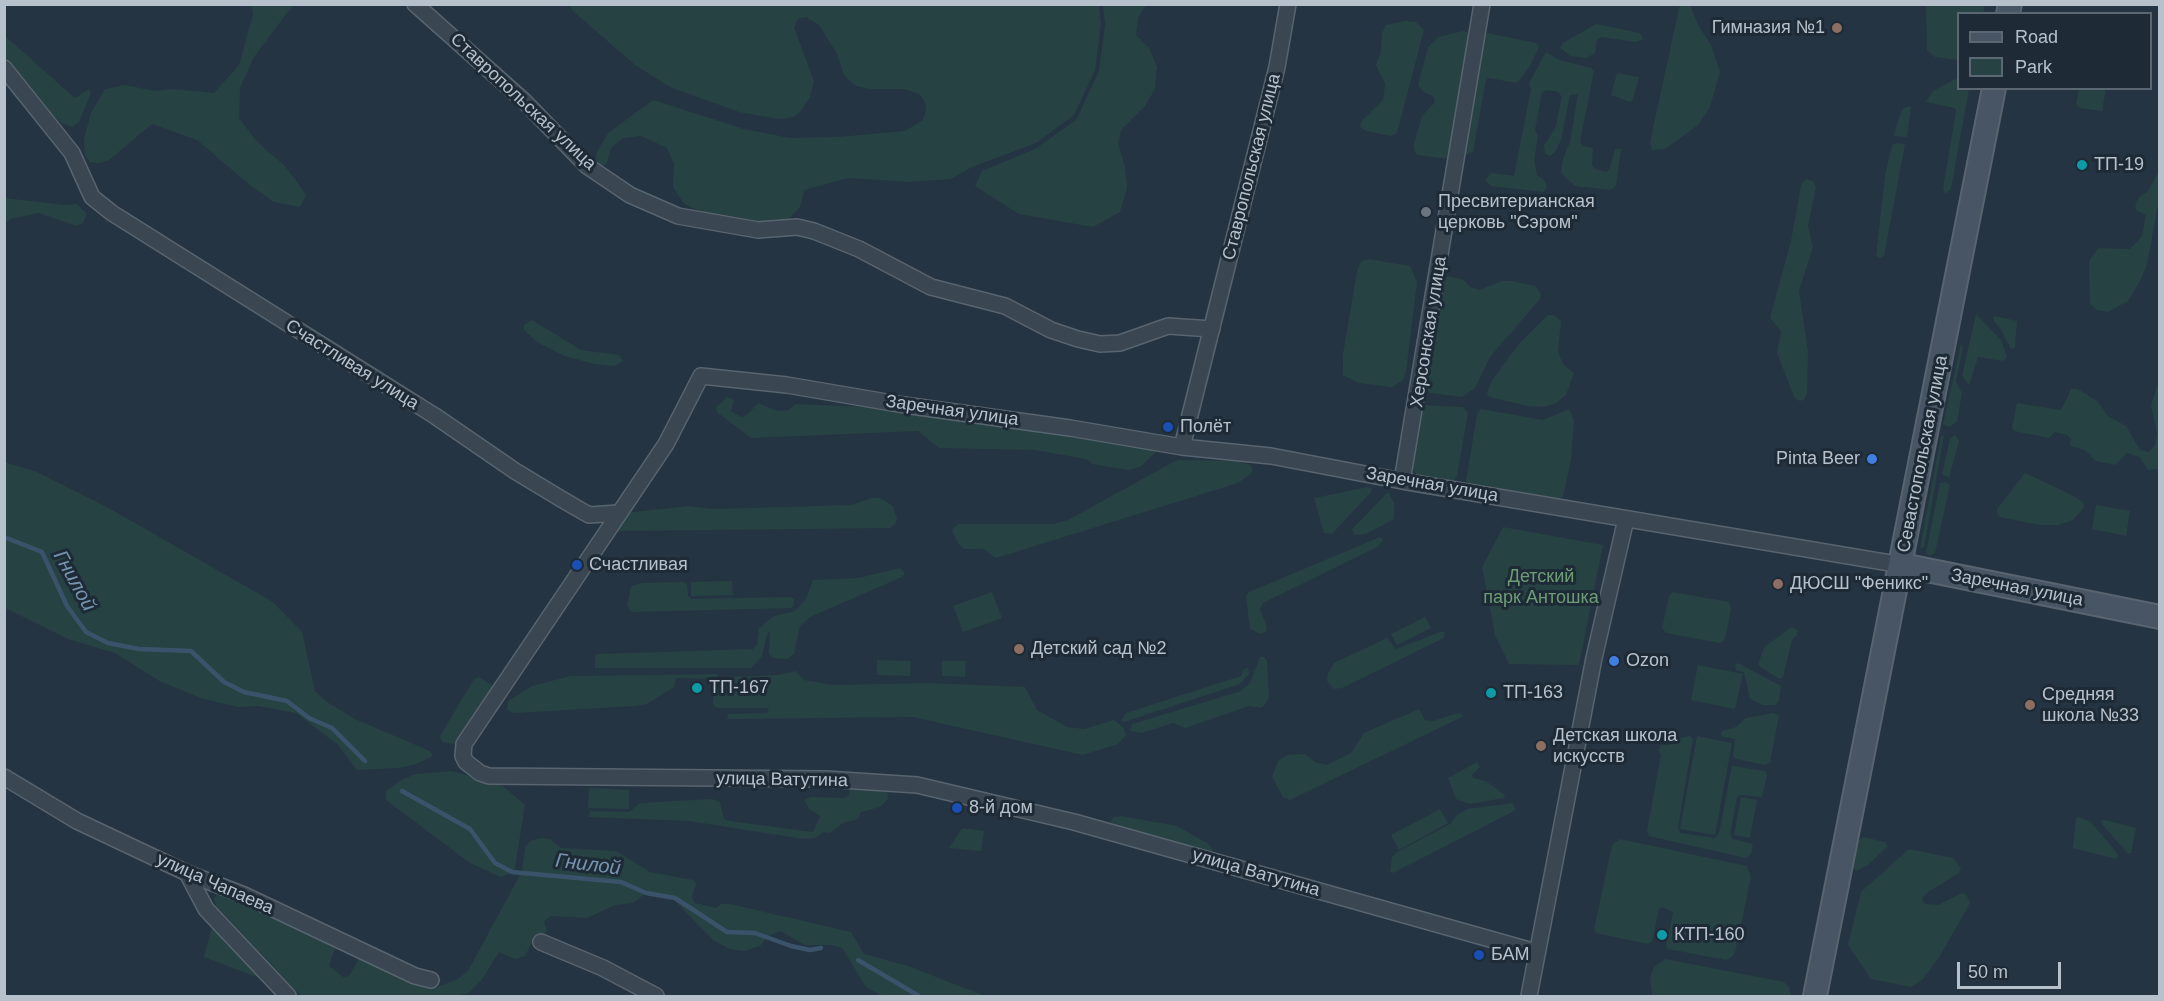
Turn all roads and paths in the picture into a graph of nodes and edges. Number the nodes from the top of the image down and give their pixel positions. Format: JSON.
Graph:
{"nodes":[{"id":1,"x":415,"y":4,"type":"edge"},
{"id":2,"x":1288,"y":4,"type":"edge"},
{"id":3,"x":1482,"y":4,"type":"edge"},
{"id":4,"x":4,"y":68,"type":"edge"},
{"id":5,"x":1994,"y":90,"type":"edge"},
{"id":6,"x":1212,"y":329,"type":"junction"},
{"id":7,"x":701,"y":376,"type":"joint"},
{"id":8,"x":1182,"y":447,"type":"junction"},
{"id":9,"x":1402,"y":481,"type":"junction"},
{"id":10,"x":618,"y":513,"type":"junction"},
{"id":11,"x":1626,"y":519,"type":"junction"},
{"id":12,"x":1902,"y":565,"type":"junction"},
{"id":13,"x":2160,"y":617,"type":"edge"},
{"id":14,"x":4,"y":777,"type":"edge"},
{"id":15,"x":187,"y":873,"type":"junction"},
{"id":16,"x":541,"y":942,"type":"dead end"},
{"id":17,"x":1536,"y":952,"type":"junction"},
{"id":18,"x":431,"y":980,"type":"dead end"},
{"id":19,"x":288,"y":996,"type":"edge"},
{"id":20,"x":656,"y":996,"type":"edge"},
{"id":21,"x":1529,"y":996,"type":"edge"},
{"id":22,"x":1815,"y":996,"type":"edge"}],
"edges":[{"from":1,"to":6,"type":"street","name":"Ставропольская улица"},
{"from":2,"to":6,"type":"street","name":"Ставропольская улица"},
{"from":3,"to":9,"type":"street","name":"Херсонская улица"},
{"from":4,"to":10,"type":"street","name":"Счастливая улица"},
{"from":5,"to":12,"type":"main road","name":"Севастопольская улица"},
{"from":6,"to":8,"type":"street","name":"Ставропольская улица"},
{"from":7,"to":8,"type":"street","name":"Заречная улица"},
{"from":7,"to":10,"type":"street","name":"улица Ватутина"},
{"from":8,"to":9,"type":"street","name":"Заречная улица"},
{"from":9,"to":11,"type":"street","name":"Заречная улица"},
{"from":10,"to":17,"type":"street","name":"улица Ватутина"},
{"from":11,"to":12,"type":"street","name":"Заречная улица"},
{"from":11,"to":17,"type":"street"},
{"from":12,"to":13,"type":"main road","name":"Заречная улица"},
{"from":12,"to":22,"type":"main road","name":"Севастопольская улица"},
{"from":14,"to":15,"type":"street","name":"улица Чапаева"},
{"from":15,"to":18,"type":"street","name":"улица Чапаева"},
{"from":15,"to":19,"type":"street"},
{"from":16,"to":20,"type":"street"},
{"from":17,"to":21,"type":"street"}]}
